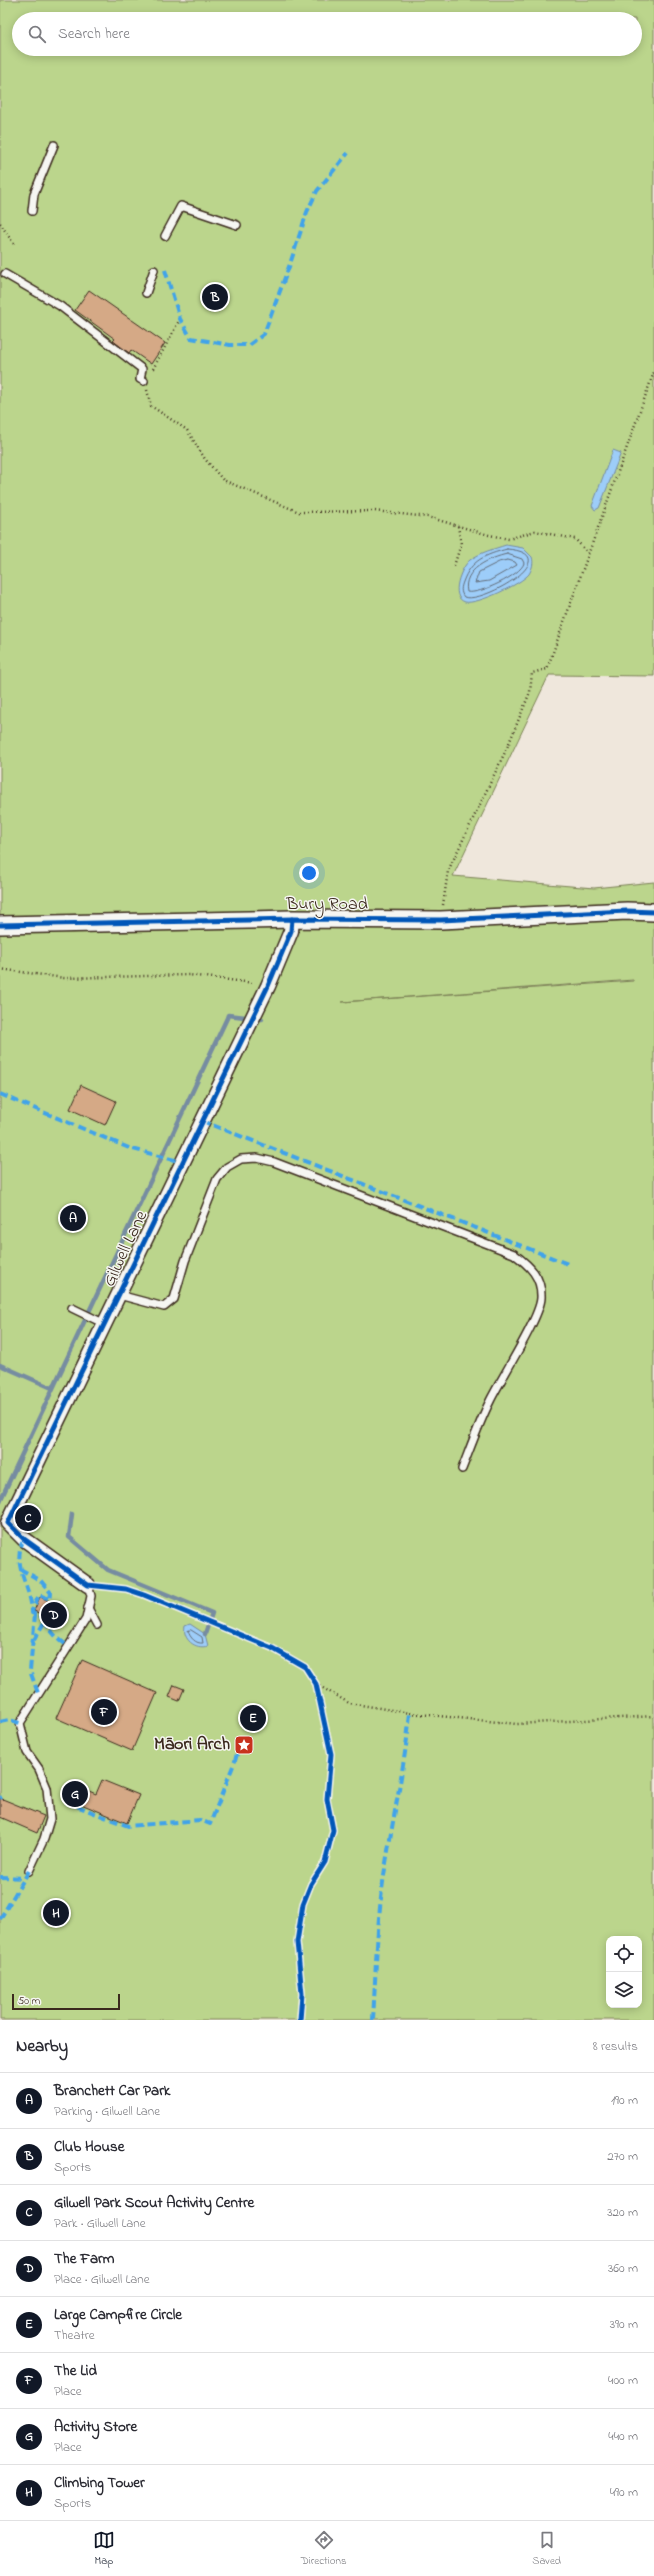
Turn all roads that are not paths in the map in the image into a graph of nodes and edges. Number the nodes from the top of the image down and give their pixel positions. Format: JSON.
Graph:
{"nodes":[{"id":1,"x":54,"y":145,"type":"dead end"},
{"id":2,"x":32,"y":211,"type":"dead end"},
{"id":3,"x":237,"y":225,"type":"dead end"},
{"id":4,"x":165,"y":236,"type":"dead end"},
{"id":5,"x":154,"y":270,"type":"dead end"},
{"id":6,"x":5,"y":274,"type":"dead end"},
{"id":7,"x":146,"y":293,"type":"dead end"},
{"id":8,"x":144,"y":381,"type":"road end"},
{"id":9,"x":654,"y":912,"type":"edge"},
{"id":10,"x":292,"y":919,"type":"junction"},
{"id":11,"x":0,"y":925,"type":"edge"},
{"id":12,"x":119,"y":1296,"type":"junction"},
{"id":13,"x":72,"y":1308,"type":"dead end"},
{"id":14,"x":106,"y":1324,"type":"junction"},
{"id":15,"x":462,"y":1469,"type":"dead end"},
{"id":16,"x":4,"y":1521,"type":"edge"},
{"id":17,"x":88,"y":1585,"type":"joint"},
{"id":18,"x":88,"y":1608,"type":"junction"},
{"id":19,"x":97,"y":1625,"type":"dead end"},
{"id":20,"x":29,"y":1871,"type":"dead end"}],
"edges":[{"from":1,"to":2,"type":"lane"},
{"from":3,"to":4,"type":"lane"},
{"from":5,"to":7,"type":"lane"},
{"from":6,"to":8,"type":"lane"},
{"from":9,"to":10,"type":"street","name":"Bury Road"},
{"from":10,"to":11,"type":"street","name":"Bury Road"},
{"from":10,"to":12,"type":"street","name":"Gilwell Lane"},
{"from":12,"to":14,"type":"street","name":"Gilwell Lane"},
{"from":12,"to":15,"type":"lane"},
{"from":13,"to":14,"type":"lane"},
{"from":14,"to":16,"type":"street","name":"Gilwell Lane"},
{"from":16,"to":17,"type":"street"},
{"from":17,"to":18,"type":"lane"},
{"from":18,"to":19,"type":"lane"},
{"from":18,"to":20,"type":"lane"}]}
